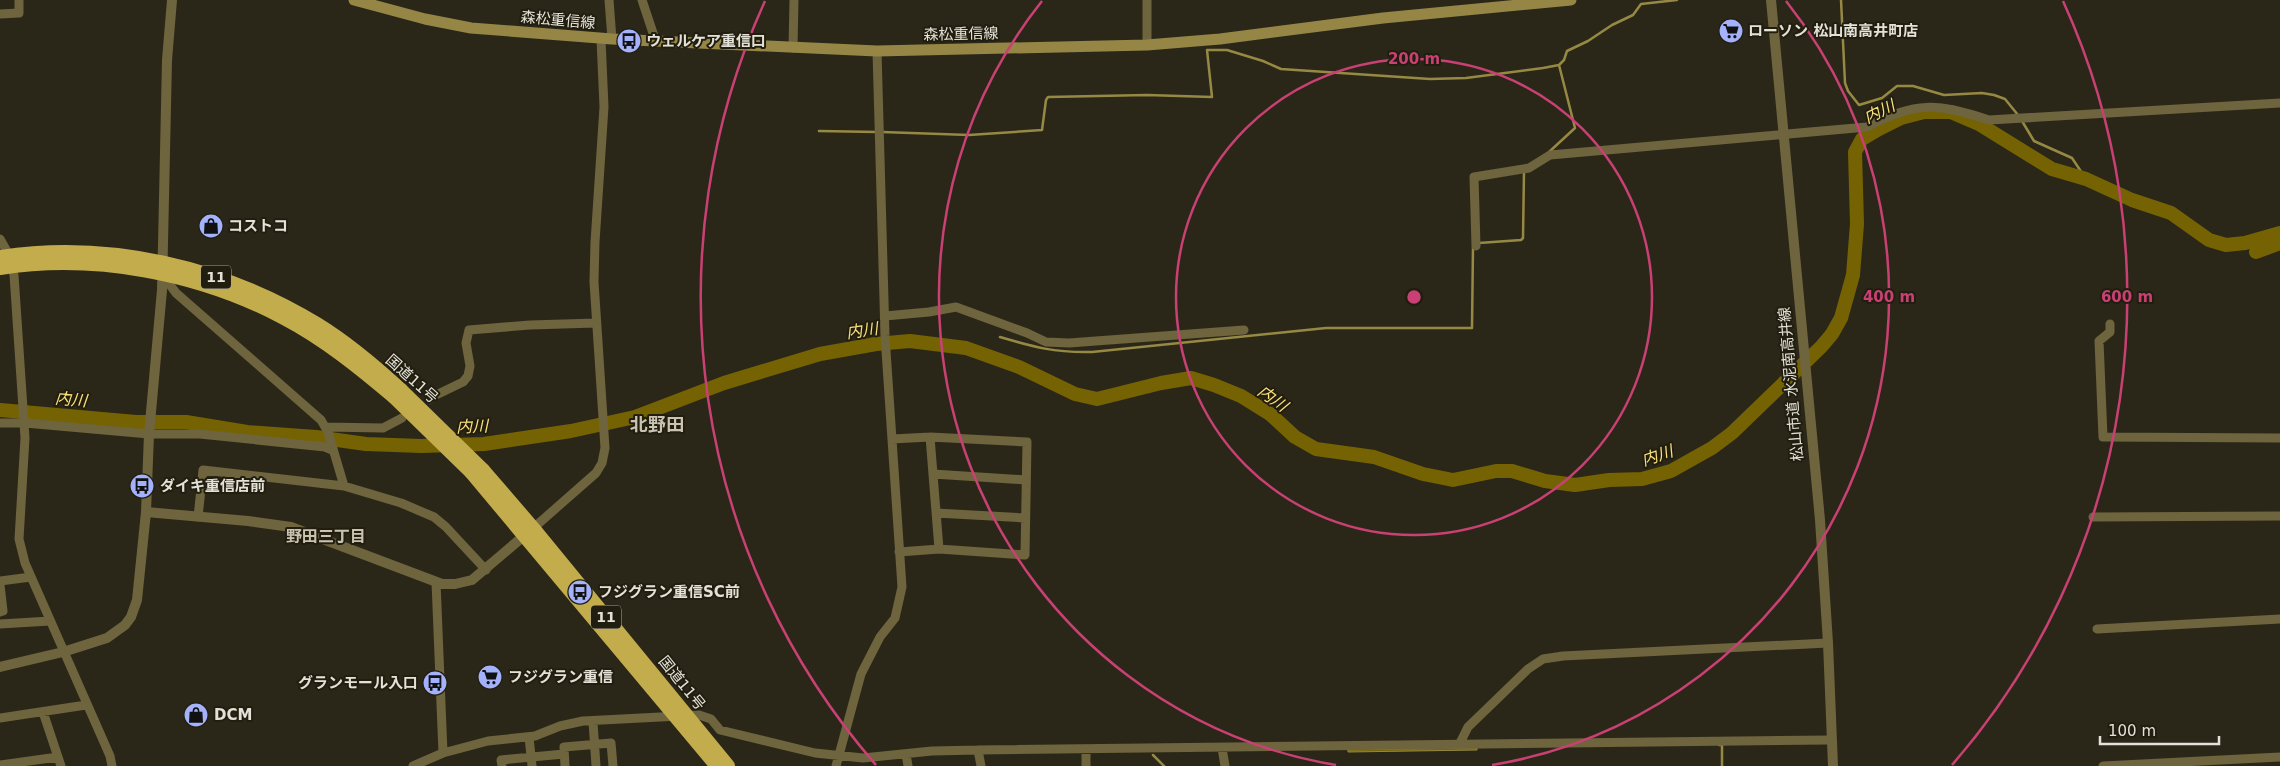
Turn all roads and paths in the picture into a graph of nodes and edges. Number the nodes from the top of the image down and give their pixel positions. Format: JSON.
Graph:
{"nodes":[{"id":1,"x":19,"y":0,"type":"edge"},
{"id":2,"x":172,"y":0,"type":"edge"},
{"id":3,"x":354,"y":0,"type":"edge"},
{"id":4,"x":609,"y":0,"type":"edge"},
{"id":5,"x":642,"y":0,"type":"edge"},
{"id":6,"x":794,"y":0,"type":"edge"},
{"id":7,"x":1146,"y":0,"type":"edge"},
{"id":8,"x":1571,"y":0,"type":"edge"},
{"id":9,"x":1771,"y":0,"type":"edge"},
{"id":10,"x":1545,"y":1,"type":"edge"},
{"id":11,"x":0,"y":14,"type":"edge"},
{"id":12,"x":607,"y":39,"type":"junction"},
{"id":13,"x":656,"y":42,"type":"junction"},
{"id":14,"x":1147,"y":45,"type":"junction"},
{"id":15,"x":793,"y":48,"type":"junction"},
{"id":16,"x":876,"y":51,"type":"junction"},
{"id":17,"x":2280,"y":103,"type":"edge"},
{"id":18,"x":1782,"y":134,"type":"junction"},
{"id":19,"x":0,"y":239,"type":"edge"},
{"id":20,"x":1476,"y":246,"type":"dead end"},
{"id":21,"x":5,"y":262,"type":"edge"},
{"id":22,"x":162,"y":268,"type":"junction"},
{"id":23,"x":885,"y":316,"type":"junction"},
{"id":24,"x":596,"y":323,"type":"junction"},
{"id":25,"x":2110,"y":324,"type":"dead end"},
{"id":26,"x":1244,"y":330,"type":"dead end"},
{"id":27,"x":434,"y":396,"type":"tunnel mouth"},
{"id":28,"x":25,"y":415,"type":"junction"},
{"id":29,"x":402,"y":418,"type":"dead end"},
{"id":30,"x":0,"y":423,"type":"edge"},
{"id":31,"x":327,"y":430,"type":"junction"},
{"id":32,"x":149,"y":432,"type":"junction"},
{"id":33,"x":930,"y":437,"type":"junction"},
{"id":34,"x":2280,"y":438,"type":"edge"},
{"id":35,"x":892,"y":439,"type":"junction"},
{"id":36,"x":331,"y":447,"type":"junction"},
{"id":37,"x":933,"y":474,"type":"junction"},
{"id":38,"x":1026,"y":480,"type":"junction"},
{"id":39,"x":344,"y":486,"type":"junction"},
{"id":40,"x":146,"y":512,"type":"junction"},
{"id":41,"x":936,"y":513,"type":"junction"},
{"id":42,"x":2280,"y":516,"type":"edge"},
{"id":43,"x":198,"y":517,"type":"junction"},
{"id":44,"x":1025,"y":518,"type":"junction"},
{"id":45,"x":2093,"y":518,"type":"dead end"},
{"id":46,"x":529,"y":531,"type":"junction"},
{"id":47,"x":939,"y":549,"type":"junction"},
{"id":48,"x":899,"y":552,"type":"junction"},
{"id":49,"x":486,"y":570,"type":"junction"},
{"id":50,"x":31,"y":577,"type":"junction"},
{"id":51,"x":0,"y":581,"type":"edge"},
{"id":52,"x":436,"y":582,"type":"junction"},
{"id":53,"x":0,"y":585,"type":"edge"},
{"id":54,"x":0,"y":612,"type":"edge"},
{"id":55,"x":2280,"y":619,"type":"edge"},
{"id":56,"x":50,"y":621,"type":"junction"},
{"id":57,"x":0,"y":624,"type":"edge"},
{"id":58,"x":2097,"y":629,"type":"dead end"},
{"id":59,"x":1828,"y":643,"type":"junction"},
{"id":60,"x":64,"y":652,"type":"junction"},
{"id":61,"x":0,"y":667,"type":"edge"},
{"id":62,"x":86,"y":705,"type":"junction"},
{"id":63,"x":43,"y":712,"type":"junction"},
{"id":64,"x":681,"y":716,"type":"junction"},
{"id":65,"x":0,"y":718,"type":"edge"},
{"id":66,"x":593,"y":722,"type":"junction"},
{"id":67,"x":529,"y":737,"type":"junction"},
{"id":68,"x":1831,"y":740,"type":"junction"},
{"id":69,"x":1460,"y":743,"type":"junction"},
{"id":70,"x":595,"y":745,"type":"junction"},
{"id":71,"x":1222,"y":748,"type":"junction"},
{"id":72,"x":978,"y":750,"type":"junction"},
{"id":73,"x":1086,"y":750,"type":"junction"},
{"id":74,"x":442,"y":753,"type":"junction"},
{"id":75,"x":564,"y":754,"type":"junction"},
{"id":76,"x":838,"y":754,"type":"junction"},
{"id":77,"x":906,"y":754,"type":"junction"},
{"id":78,"x":2280,"y":757,"type":"edge"},
{"id":79,"x":59,"y":761,"type":"edge"},
{"id":80,"x":531,"y":762,"type":"edge"},
{"id":81,"x":876,"y":762,"type":"edge"},
{"id":82,"x":0,"y":765,"type":"edge"},
{"id":83,"x":112,"y":766,"type":"edge"},
{"id":84,"x":413,"y":766,"type":"edge"},
{"id":85,"x":502,"y":766,"type":"edge"},
{"id":86,"x":565,"y":766,"type":"edge"},
{"id":87,"x":596,"y":766,"type":"edge"},
{"id":88,"x":613,"y":766,"type":"edge"},
{"id":89,"x":716,"y":766,"type":"edge"},
{"id":90,"x":728,"y":766,"type":"edge"},
{"id":91,"x":836,"y":766,"type":"edge"},
{"id":92,"x":908,"y":766,"type":"edge"},
{"id":93,"x":981,"y":766,"type":"edge"},
{"id":94,"x":1086,"y":766,"type":"edge"},
{"id":95,"x":1225,"y":766,"type":"edge"},
{"id":96,"x":1833,"y":766,"type":"edge"},
{"id":97,"x":2103,"y":766,"type":"edge"}],
"edges":[{"from":1,"to":11,"type":"street"},
{"from":2,"to":22,"type":"street"},
{"from":3,"to":12,"type":"main road","name":"森松重信線"},
{"from":4,"to":12,"type":"street"},
{"from":5,"to":13,"type":"street"},
{"from":6,"to":15,"type":"street"},
{"from":7,"to":14,"type":"street"},
{"from":8,"to":10,"type":"main road","name":"森松重信線"},
{"from":9,"to":18,"type":"street","name":"松山市道 水泥南高井線"},
{"from":10,"to":14,"type":"main road","name":"森松重信線"},
{"from":12,"to":13,"type":"main road","name":"森松重信線"},
{"from":12,"to":24,"type":"street"},
{"from":13,"to":15,"type":"main road","name":"森松重信線"},
{"from":14,"to":16,"type":"main road","name":"森松重信線"},
{"from":15,"to":16,"type":"main road","name":"森松重信線"},
{"from":16,"to":23,"type":"street"},
{"from":17,"to":18,"type":"street"},
{"from":18,"to":20,"type":"street"},
{"from":18,"to":59,"type":"street","name":"松山市道 水泥南高井線"},
{"from":19,"to":21,"type":"street"},
{"from":21,"to":22,"type":"highway","name":"国道11号","number":"11"},
{"from":21,"to":28,"type":"street"},
{"from":22,"to":31,"type":"street"},
{"from":22,"to":32,"type":"street"},
{"from":22,"to":46,"type":"highway","name":"国道11号","number":"11","bridge":true},
{"from":23,"to":26,"type":"street"},
{"from":23,"to":35,"type":"street"},
{"from":24,"to":27,"type":"street"},
{"from":24,"to":46,"type":"street"},
{"from":25,"to":34,"type":"street"},
{"from":28,"to":30,"type":"street"},
{"from":28,"to":32,"type":"street"},
{"from":28,"to":50,"type":"street"},
{"from":29,"to":31,"type":"street"},
{"from":31,"to":36,"type":"street"},
{"from":32,"to":36,"type":"street"},
{"from":32,"to":40,"type":"street"},
{"from":33,"to":35,"type":"street"},
{"from":33,"to":37,"type":"street"},
{"from":33,"to":38,"type":"street"},
{"from":35,"to":48,"type":"street"},
{"from":36,"to":39,"type":"street"},
{"from":37,"to":38,"type":"street"},
{"from":37,"to":41,"type":"street"},
{"from":38,"to":44,"type":"street"},
{"from":39,"to":43,"type":"street"},
{"from":39,"to":49,"type":"street"},
{"from":40,"to":43,"type":"street"},
{"from":40,"to":60,"type":"street"},
{"from":41,"to":44,"type":"street"},
{"from":41,"to":47,"type":"street"},
{"from":42,"to":45,"type":"street"},
{"from":43,"to":52,"type":"street"},
{"from":44,"to":47,"type":"street"},
{"from":46,"to":49,"type":"street"},
{"from":46,"to":64,"type":"highway","name":"国道11号","number":"11"},
{"from":47,"to":48,"type":"street"},
{"from":48,"to":76,"type":"street"},
{"from":49,"to":52,"type":"street"},
{"from":50,"to":51,"type":"street"},
{"from":50,"to":56,"type":"street"},
{"from":52,"to":74,"type":"street"},
{"from":53,"to":54,"type":"street"},
{"from":55,"to":58,"type":"street"},
{"from":56,"to":57,"type":"street"},
{"from":56,"to":60,"type":"street"},
{"from":59,"to":68,"type":"street","name":"松山市道 水泥南高井線"},
{"from":59,"to":69,"type":"street"},
{"from":60,"to":61,"type":"street"},
{"from":60,"to":62,"type":"street"},
{"from":62,"to":63,"type":"street"},
{"from":62,"to":83,"type":"street"},
{"from":63,"to":65,"type":"street"},
{"from":63,"to":79,"type":"street"},
{"from":64,"to":66,"type":"street"},
{"from":64,"to":76,"type":"street"},
{"from":64,"to":89,"type":"highway","name":"国道11号","number":"11"},
{"from":64,"to":90,"type":"highway","name":"国道11号","number":"11"},
{"from":66,"to":67,"type":"street"},
{"from":66,"to":70,"type":"street"},
{"from":67,"to":74,"type":"street"},
{"from":67,"to":80,"type":"street"},
{"from":68,"to":69,"type":"street"},
{"from":68,"to":96,"type":"street","name":"松山市道 水泥南高井線"},
{"from":69,"to":71,"type":"street"},
{"from":70,"to":75,"type":"street"},
{"from":70,"to":87,"type":"street"},
{"from":70,"to":88,"type":"street"},
{"from":71,"to":73,"type":"street"},
{"from":71,"to":95,"type":"street"},
{"from":72,"to":73,"type":"street"},
{"from":72,"to":77,"type":"street"},
{"from":72,"to":93,"type":"street"},
{"from":73,"to":94,"type":"street"},
{"from":74,"to":84,"type":"street"},
{"from":75,"to":80,"type":"street"},
{"from":75,"to":86,"type":"street"},
{"from":76,"to":81,"type":"street"},
{"from":76,"to":91,"type":"street"},
{"from":77,"to":81,"type":"street"},
{"from":77,"to":92,"type":"street"},
{"from":78,"to":97,"type":"street"},
{"from":79,"to":82,"type":"street"},
{"from":80,"to":85,"type":"street"}]}
